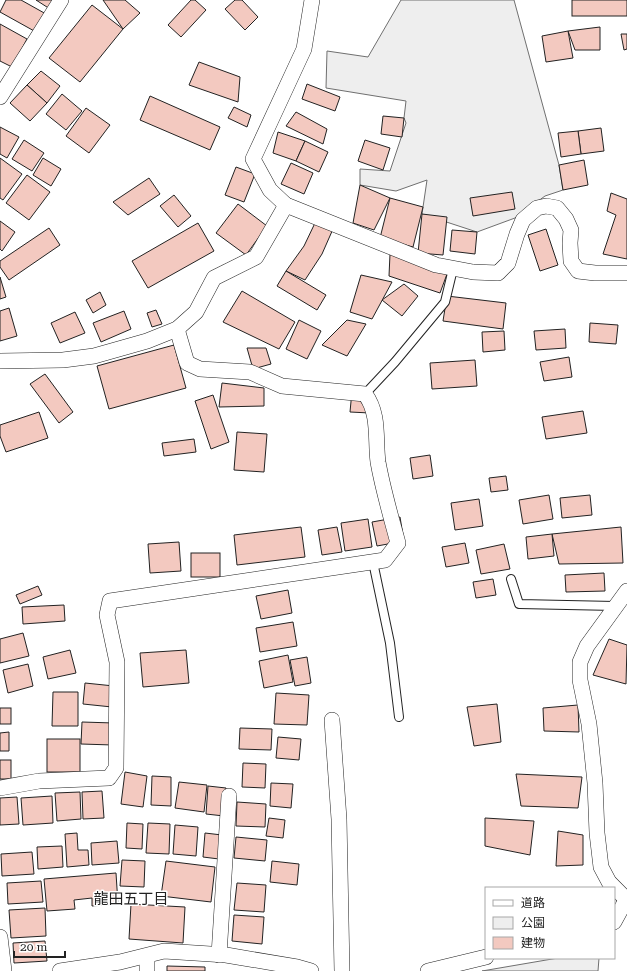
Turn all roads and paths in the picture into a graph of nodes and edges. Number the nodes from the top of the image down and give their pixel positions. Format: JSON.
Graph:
{"nodes":[{"id":1,"x":61,"y":0,"type":"edge"},
{"id":2,"x":312,"y":0,"type":"edge"},
{"id":3,"x":0,"y":97,"type":"edge"},
{"id":4,"x":286,"y":205,"type":"junction"},
{"id":5,"x":453,"y":269,"type":"junction"},
{"id":6,"x":627,"y":273,"type":"edge"},
{"id":7,"x":177,"y":329,"type":"junction"},
{"id":8,"x":0,"y":361,"type":"edge"},
{"id":9,"x":365,"y":394,"type":"junction"},
{"id":10,"x":373,"y":562,"type":"junction"},
{"id":11,"x":511,"y":579,"type":"dead end"},
{"id":12,"x":627,"y":591,"type":"edge"},
{"id":13,"x":615,"y":606,"type":"junction"},
{"id":14,"x":400,"y":717,"type":"dead end"},
{"id":15,"x":332,"y":720,"type":"dead end"},
{"id":16,"x":0,"y":788,"type":"edge"},
{"id":17,"x":229,"y":796,"type":"dead end"},
{"id":18,"x":614,"y":887,"type":"edge"},
{"id":19,"x":615,"y":888,"type":"edge"},
{"id":20,"x":627,"y":900,"type":"edge"},
{"id":21,"x":615,"y":920,"type":"edge"},
{"id":22,"x":0,"y":937,"type":"edge"},
{"id":23,"x":219,"y":955,"type":"junction"},
{"id":24,"x":147,"y":956,"type":"junction"},
{"id":25,"x":485,"y":957,"type":"edge"},
{"id":26,"x":4,"y":971,"type":"edge"},
{"id":27,"x":60,"y":971,"type":"edge"},
{"id":28,"x":147,"y":971,"type":"edge"},
{"id":29,"x":311,"y":971,"type":"edge"},
{"id":30,"x":342,"y":971,"type":"edge"},
{"id":31,"x":428,"y":971,"type":"edge"}],
"edges":[{"from":1,"to":3,"type":"street"},
{"from":2,"to":4,"type":"street"},
{"from":4,"to":5,"type":"street"},
{"from":4,"to":7,"type":"street"},
{"from":5,"to":6,"type":"street"},
{"from":5,"to":9,"type":"lane"},
{"from":7,"to":8,"type":"street"},
{"from":7,"to":9,"type":"street"},
{"from":9,"to":10,"type":"street"},
{"from":10,"to":14,"type":"lane"},
{"from":10,"to":16,"type":"street"},
{"from":11,"to":13,"type":"lane"},
{"from":12,"to":13,"type":"street"},
{"from":13,"to":18,"type":"street"},
{"from":15,"to":30,"type":"street"},
{"from":17,"to":23,"type":"street"},
{"from":19,"to":20,"type":"street"},
{"from":20,"to":21,"type":"street"},
{"from":22,"to":26,"type":"street"},
{"from":23,"to":24,"type":"street"},
{"from":23,"to":29,"type":"street"},
{"from":24,"to":27,"type":"street"},
{"from":24,"to":28,"type":"street"},
{"from":25,"to":31,"type":"street"}]}
